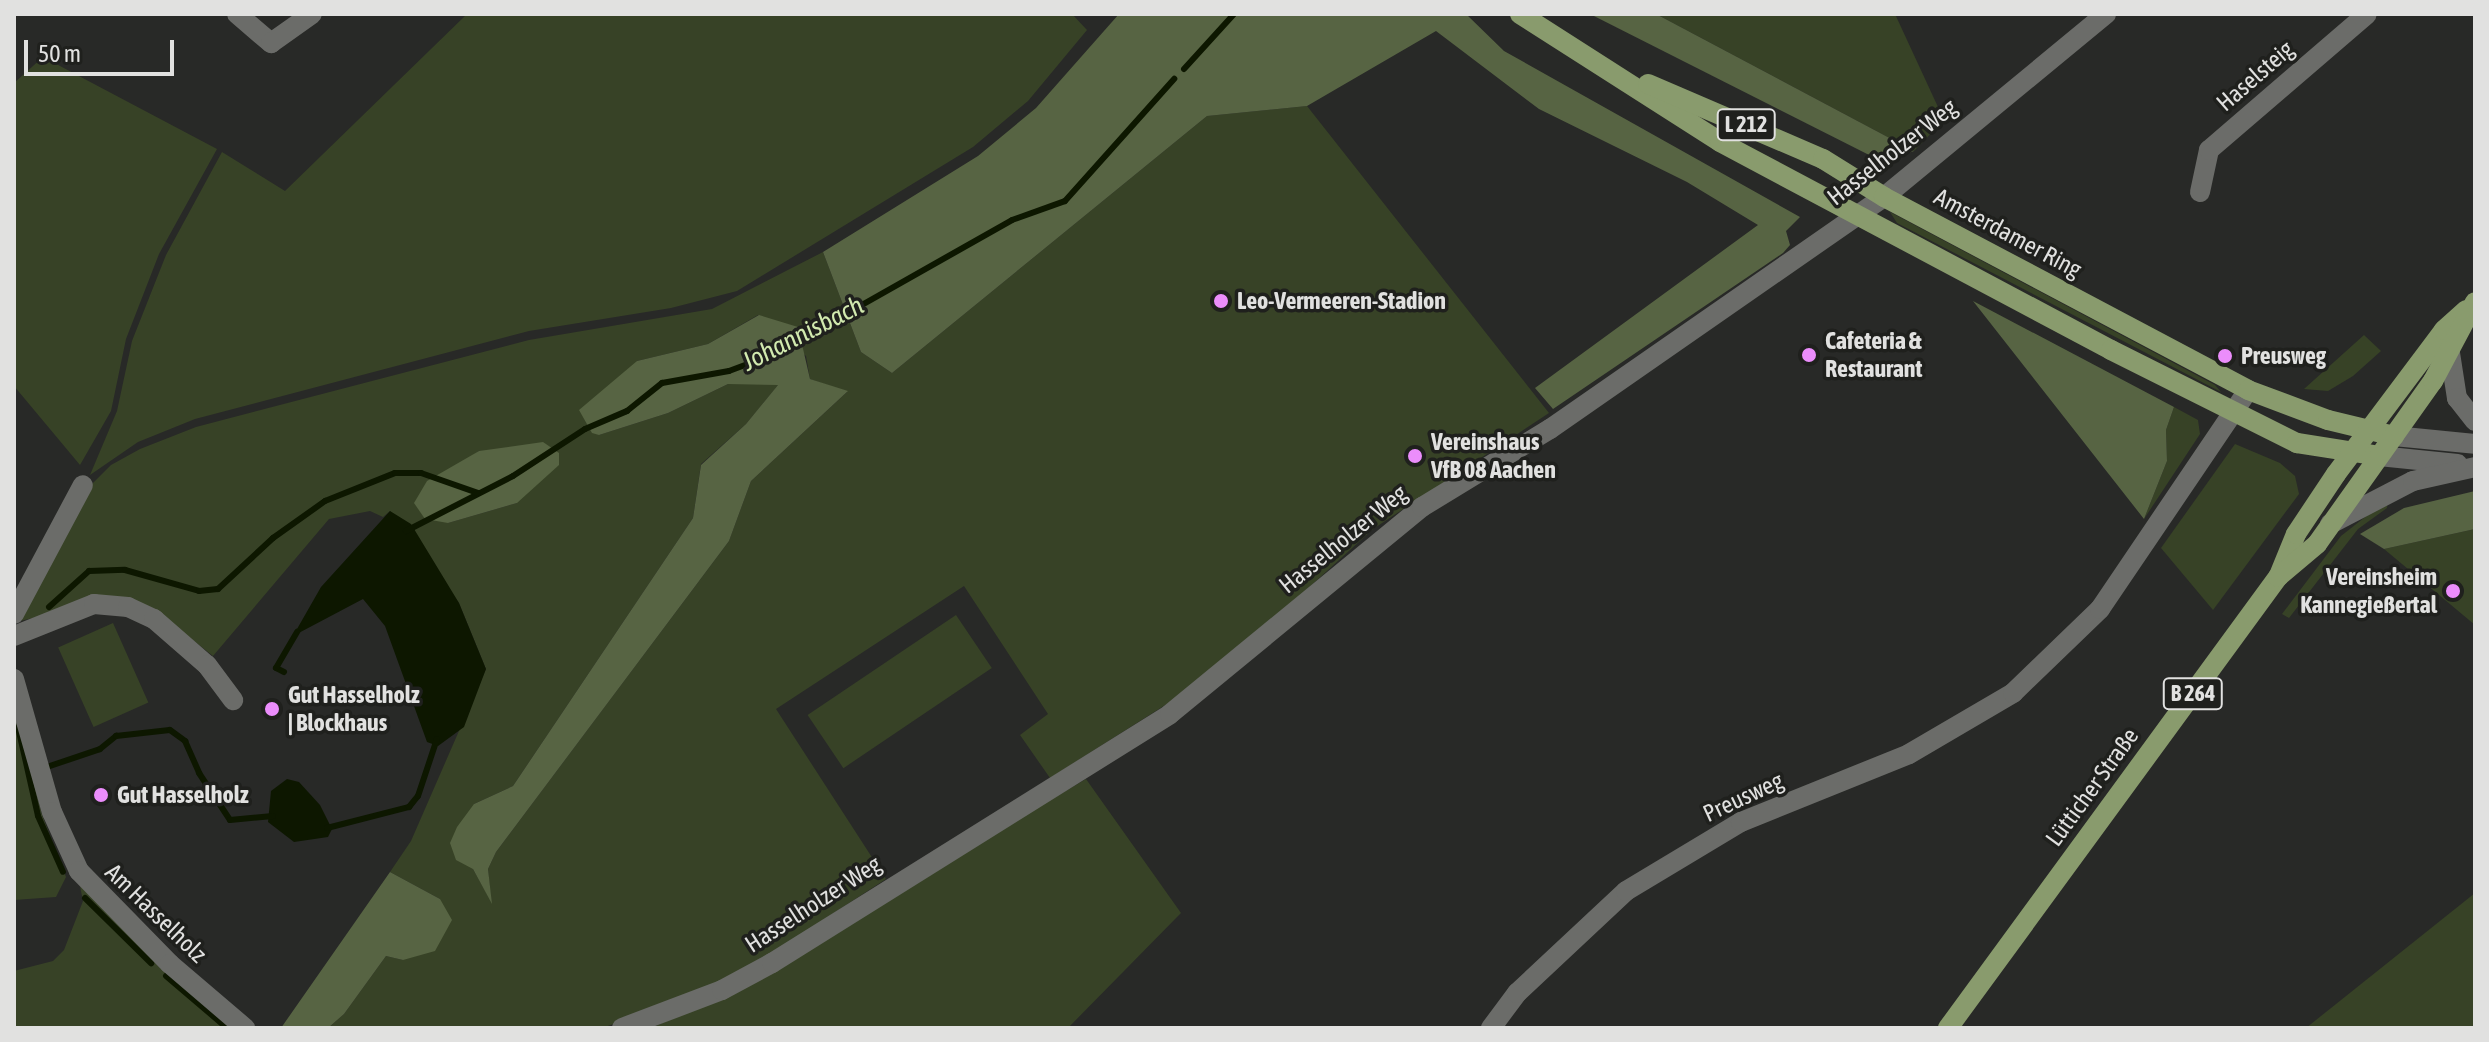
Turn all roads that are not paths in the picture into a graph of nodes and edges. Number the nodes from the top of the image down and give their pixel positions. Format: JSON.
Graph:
{"nodes":[{"id":1,"x":237,"y":14,"type":"edge"},
{"id":2,"x":312,"y":14,"type":"edge"},
{"id":3,"x":1520,"y":14,"type":"edge"},
{"id":4,"x":2106,"y":14,"type":"edge"},
{"id":5,"x":2367,"y":14,"type":"edge"},
{"id":6,"x":1602,"y":65,"type":"junction"},
{"id":7,"x":2200,"y":192,"type":"dead end"},
{"id":8,"x":1884,"y":197,"type":"junction"},
{"id":9,"x":1858,"y":214,"type":"junction"},
{"id":10,"x":2475,"y":302,"type":"edge"},
{"id":11,"x":2450,"y":353,"type":"junction"},
{"id":12,"x":2248,"y":390,"type":"junction"},
{"id":13,"x":2234,"y":413,"type":"junction"},
{"id":14,"x":2475,"y":421,"type":"edge"},
{"id":15,"x":2369,"y":430,"type":"junction"},
{"id":16,"x":2394,"y":436,"type":"junction"},
{"id":17,"x":2475,"y":444,"type":"edge"},
{"id":18,"x":2353,"y":452,"type":"junction"},
{"id":19,"x":2379,"y":456,"type":"junction"},
{"id":20,"x":2475,"y":466,"type":"edge"},
{"id":21,"x":83,"y":485,"type":"dead end"},
{"id":22,"x":2330,"y":524,"type":"junction"},
{"id":23,"x":2278,"y":577,"type":"junction"},
{"id":24,"x":14,"y":614,"type":"edge"},
{"id":25,"x":14,"y":636,"type":"edge"},
{"id":26,"x":14,"y":679,"type":"edge"},
{"id":27,"x":233,"y":700,"type":"dead end"},
{"id":28,"x":245,"y":1028,"type":"edge"},
{"id":29,"x":622,"y":1028,"type":"edge"},
{"id":30,"x":1491,"y":1028,"type":"edge"},
{"id":31,"x":1948,"y":1028,"type":"edge"}],
"edges":[{"from":1,"to":2,"type":"street"},
{"from":3,"to":6,"type":"main road","name":"Amsterdamer Ring","number":"L 212"},
{"from":4,"to":8,"type":"street","name":"Hasselholzer Weg"},
{"from":5,"to":7,"type":"street","name":"Haselsteig"},
{"from":6,"to":8,"type":"main road","name":"Amsterdamer Ring","number":"L 212"},
{"from":6,"to":9,"type":"main road","name":"Amsterdamer Ring","number":"L 212"},
{"from":8,"to":9,"type":"street","name":"Hasselholzer Weg"},
{"from":8,"to":12,"type":"main road","name":"Amsterdamer Ring","number":"L 212"},
{"from":9,"to":13,"type":"main road","name":"Amsterdamer Ring","number":"L 212"},
{"from":9,"to":29,"type":"street","name":"Hasselholzer Weg"},
{"from":10,"to":11,"type":"main road","name":"Lütticher Straße","number":"B 264"},
{"from":10,"to":15,"type":"main road","name":"Lütticher Straße","number":"B 264"},
{"from":11,"to":14,"type":"street"},
{"from":11,"to":16,"type":"main road","name":"Lütticher Straße","number":"B 264"},
{"from":12,"to":13,"type":"street","name":"Preusweg"},
{"from":12,"to":15,"type":"main road","name":"Amsterdamer Ring","number":"L 212"},
{"from":13,"to":18,"type":"main road","name":"Amsterdamer Ring","number":"L 212"},
{"from":13,"to":30,"type":"street","name":"Preusweg"},
{"from":15,"to":16,"type":"main road","name":"Amsterdamer Ring","number":"L 212"},
{"from":15,"to":18,"type":"main road","name":"Lütticher Straße","number":"B 264"},
{"from":16,"to":17,"type":"street"},
{"from":16,"to":19,"type":"main road","name":"Lütticher Straße","number":"B 264"},
{"from":18,"to":19,"type":"main road","name":"Amsterdamer Ring","number":"L 212"},
{"from":18,"to":23,"type":"main road","name":"Lütticher Straße","number":"B 264"},
{"from":19,"to":20,"type":"street"},
{"from":19,"to":22,"type":"main road","name":"Lütticher Straße","number":"B 264"},
{"from":20,"to":22,"type":"street"},
{"from":21,"to":24,"type":"street"},
{"from":22,"to":23,"type":"main road","name":"Lütticher Straße","number":"B 264"},
{"from":23,"to":31,"type":"main road","name":"Lütticher Straße","number":"B 264"},
{"from":25,"to":27,"type":"street"},
{"from":26,"to":28,"type":"street","name":"Am Hasselholz"}]}
